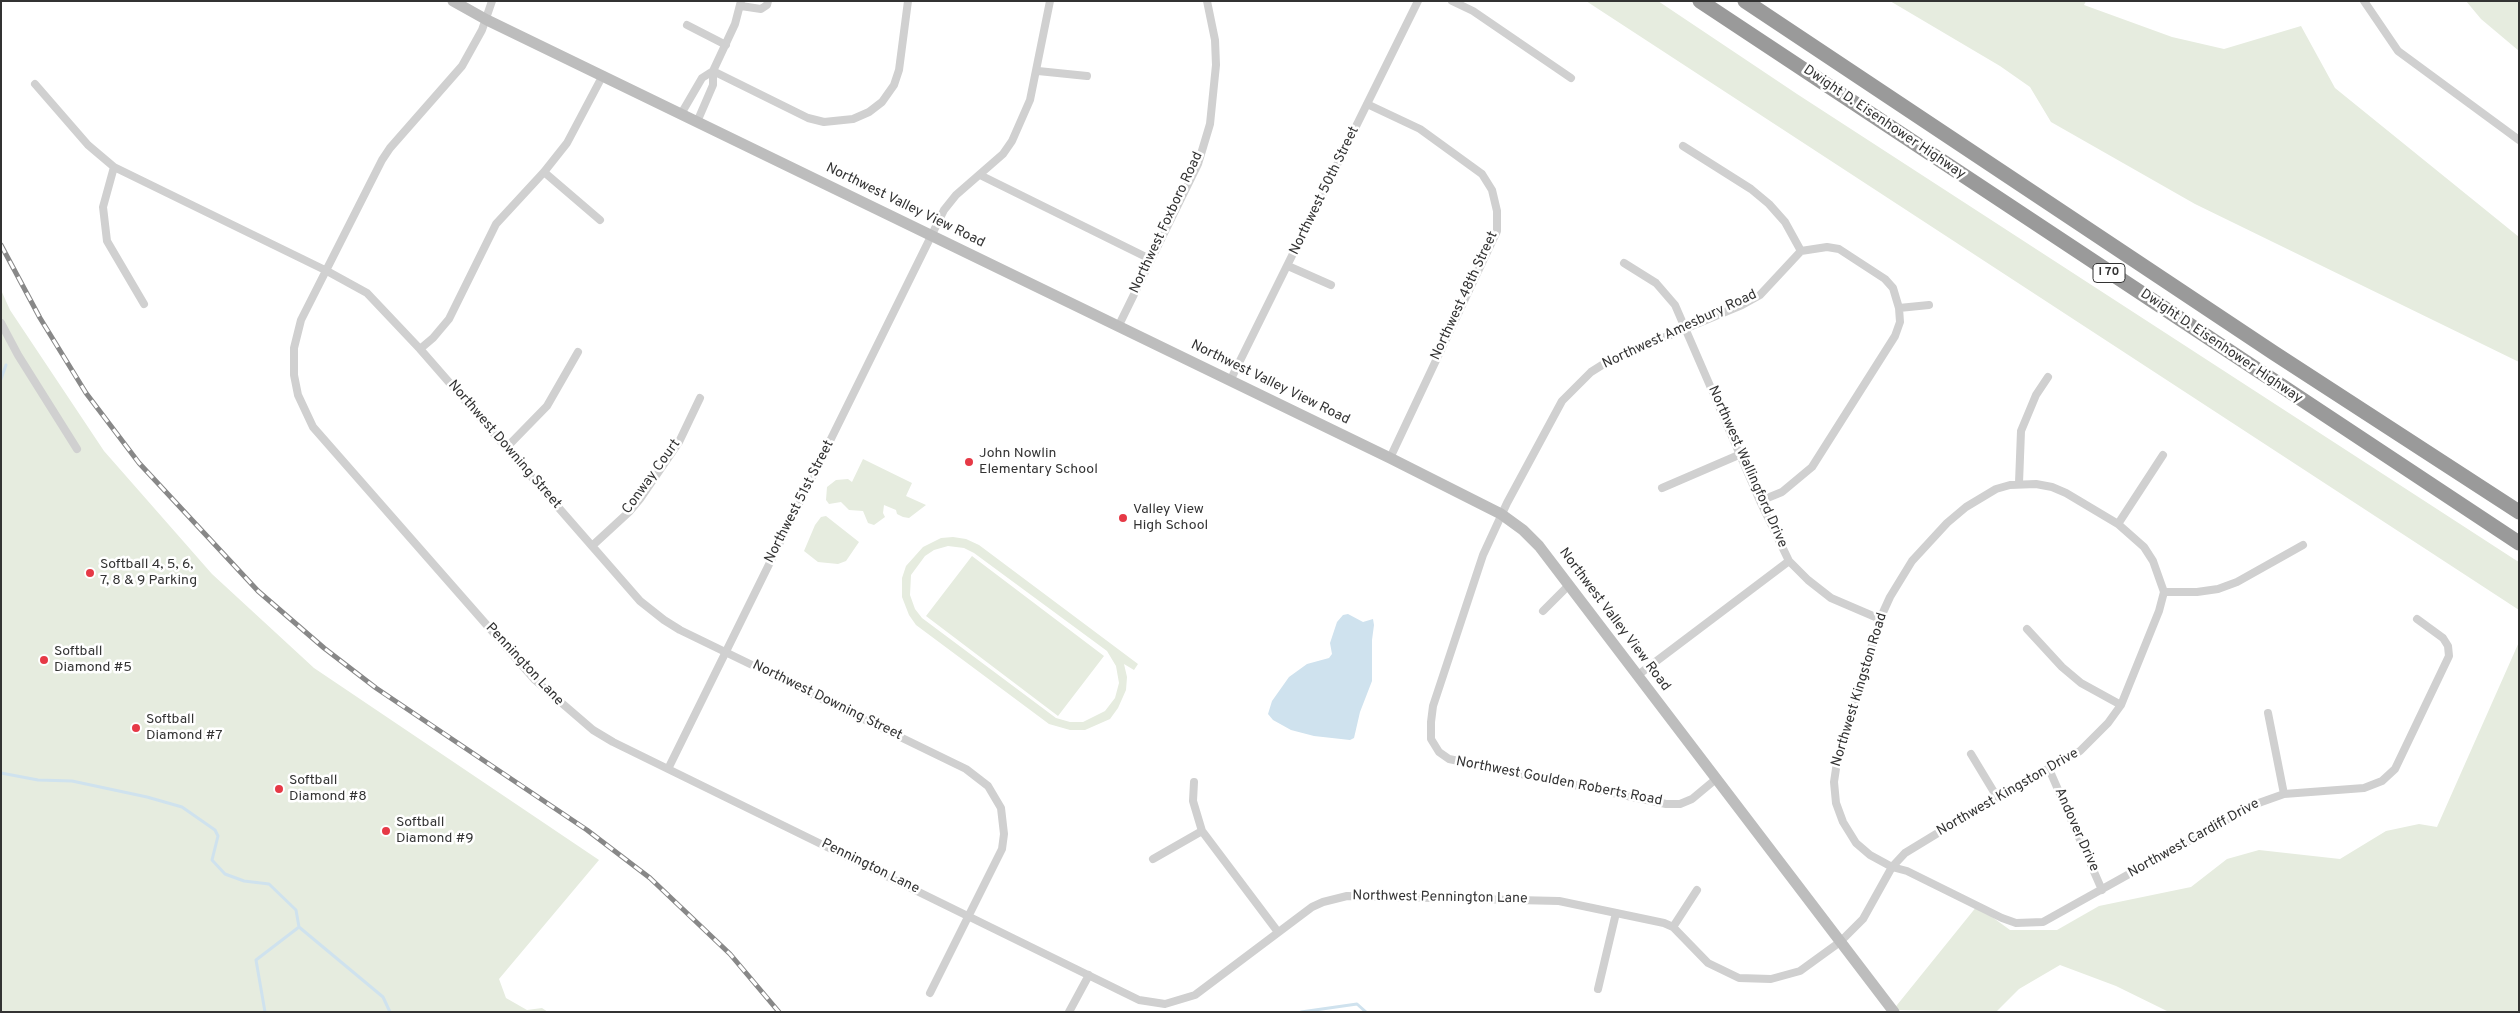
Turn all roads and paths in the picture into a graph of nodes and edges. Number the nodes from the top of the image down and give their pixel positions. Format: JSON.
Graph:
{"nodes":[{"id":1,"x":453,"y":1,"type":"edge"},
{"id":2,"x":492,"y":1,"type":"edge"},
{"id":3,"x":768,"y":1,"type":"edge"},
{"id":4,"x":908,"y":1,"type":"edge"},
{"id":5,"x":1050,"y":1,"type":"edge"},
{"id":6,"x":1208,"y":1,"type":"edge"},
{"id":7,"x":1418,"y":1,"type":"edge"},
{"id":8,"x":1452,"y":1,"type":"edge"},
{"id":9,"x":1700,"y":1,"type":"edge"},
{"id":10,"x":1745,"y":1,"type":"edge"},
{"id":11,"x":2364,"y":1,"type":"edge"},
{"id":12,"x":741,"y":4,"type":"edge"},
{"id":13,"x":487,"y":20,"type":"junction"},
{"id":14,"x":687,"y":25,"type":"dead end"},
{"id":15,"x":726,"y":45,"type":"junction"},
{"id":16,"x":713,"y":71,"type":"junction"},
{"id":17,"x":1038,"y":71,"type":"junction"},
{"id":18,"x":603,"y":75,"type":"junction"},
{"id":19,"x":1087,"y":76,"type":"dead end"},
{"id":20,"x":1572,"y":78,"type":"dead end"},
{"id":21,"x":35,"y":84,"type":"dead end"},
{"id":22,"x":1367,"y":104,"type":"junction"},
{"id":23,"x":681,"y":114,"type":"junction"},
{"id":24,"x":697,"y":122,"type":"junction"},
{"id":25,"x":2519,"y":140,"type":"edge"},
{"id":26,"x":1683,"y":146,"type":"dead end"},
{"id":27,"x":114,"y":167,"type":"junction"},
{"id":28,"x":544,"y":172,"type":"junction"},
{"id":29,"x":980,"y":175,"type":"junction"},
{"id":30,"x":600,"y":220,"type":"dead end"},
{"id":31,"x":932,"y":236,"type":"junction"},
{"id":32,"x":1801,"y":251,"type":"junction"},
{"id":33,"x":1150,"y":259,"type":"junction"},
{"id":34,"x":1624,"y":263,"type":"dead end"},
{"id":35,"x":1288,"y":266,"type":"junction"},
{"id":36,"x":328,"y":271,"type":"junction"},
{"id":37,"x":1331,"y":285,"type":"dead end"},
{"id":38,"x":144,"y":304,"type":"dead end"},
{"id":39,"x":1929,"y":305,"type":"dead end"},
{"id":40,"x":1899,"y":308,"type":"junction"},
{"id":41,"x":1,"y":323,"type":"edge"},
{"id":42,"x":1119,"y":325,"type":"junction"},
{"id":43,"x":1685,"y":327,"type":"junction"},
{"id":44,"x":420,"y":349,"type":"junction"},
{"id":45,"x":578,"y":352,"type":"dead end"},
{"id":46,"x":2048,"y":377,"type":"dead end"},
{"id":47,"x":1230,"y":381,"type":"junction"},
{"id":48,"x":700,"y":398,"type":"dead end"},
{"id":49,"x":506,"y":448,"type":"junction"},
{"id":50,"x":77,"y":449,"type":"dead end"},
{"id":51,"x":1741,"y":454,"type":"junction"},
{"id":52,"x":2163,"y":455,"type":"dead end"},
{"id":53,"x":1390,"y":458,"type":"junction"},
{"id":54,"x":2019,"y":483,"type":"junction"},
{"id":55,"x":1662,"y":488,"type":"dead end"},
{"id":56,"x":1760,"y":501,"type":"junction"},
{"id":57,"x":2519,"y":512,"type":"edge"},
{"id":58,"x":1501,"y":514,"type":"junction"},
{"id":59,"x":2118,"y":524,"type":"junction"},
{"id":60,"x":2519,"y":543,"type":"edge"},
{"id":61,"x":2303,"y":545,"type":"dead end"},
{"id":62,"x":592,"y":546,"type":"junction"},
{"id":63,"x":1789,"y":560,"type":"junction"},
{"id":64,"x":1569,"y":585,"type":"junction"},
{"id":65,"x":2164,"y":592,"type":"junction"},
{"id":66,"x":1543,"y":610,"type":"dead end"},
{"id":67,"x":1880,"y":619,"type":"junction"},
{"id":68,"x":2417,"y":619,"type":"dead end"},
{"id":69,"x":2027,"y":629,"type":"dead end"},
{"id":70,"x":725,"y":651,"type":"junction"},
{"id":71,"x":1638,"y":675,"type":"junction"},
{"id":72,"x":2121,"y":705,"type":"junction"},
{"id":73,"x":2268,"y":713,"type":"dead end"},
{"id":74,"x":1971,"y":754,"type":"dead end"},
{"id":75,"x":668,"y":769,"type":"junction"},
{"id":76,"x":2049,"y":770,"type":"junction"},
{"id":77,"x":1716,"y":778,"type":"junction"},
{"id":78,"x":1194,"y":782,"type":"dead end"},
{"id":79,"x":2284,"y":794,"type":"junction"},
{"id":80,"x":1997,"y":797,"type":"junction"},
{"id":81,"x":1202,"y":831,"type":"junction"},
{"id":82,"x":1153,"y":859,"type":"dead end"},
{"id":83,"x":1892,"y":867,"type":"junction"},
{"id":84,"x":1697,"y":890,"type":"dead end"},
{"id":85,"x":2102,"y":890,"type":"junction"},
{"id":86,"x":1616,"y":913,"type":"junction"},
{"id":87,"x":970,"y":916,"type":"junction"},
{"id":88,"x":1673,"y":927,"type":"junction"},
{"id":89,"x":1278,"y":932,"type":"junction"},
{"id":90,"x":1840,"y":942,"type":"junction"},
{"id":91,"x":1089,"y":975,"type":"junction"},
{"id":92,"x":1598,"y":989,"type":"dead end"},
{"id":93,"x":930,"y":993,"type":"dead end"},
{"id":94,"x":1069,"y":1012,"type":"edge"},
{"id":95,"x":1894,"y":1012,"type":"edge"}],
"edges":[{"from":1,"to":13,"type":"street","name":"Northwest Valley View Road"},
{"from":2,"to":13,"type":"street","name":"Pennington Lane"},
{"from":3,"to":12,"type":"street"},
{"from":4,"to":16,"type":"street"},
{"from":5,"to":17,"type":"street","name":"Northwest 51st Street"},
{"from":6,"to":33,"type":"street","name":"Northwest Foxboro Road"},
{"from":7,"to":22,"type":"street","name":"Northwest 50th Street"},
{"from":8,"to":20,"type":"street"},
{"from":9,"to":60,"type":"highway","name":"Dwight D. Eisenhower Highway","number":"I 70"},
{"from":10,"to":57,"type":"highway","name":"Dwight D. Eisenhower Highway","number":"I 70"},
{"from":11,"to":25,"type":"street"},
{"from":12,"to":15,"type":"street"},
{"from":13,"to":18,"type":"street","name":"Northwest Valley View Road"},
{"from":13,"to":36,"type":"street","name":"Pennington Lane"},
{"from":14,"to":15,"type":"street"},
{"from":15,"to":16,"type":"street"},
{"from":16,"to":23,"type":"street"},
{"from":16,"to":24,"type":"street"},
{"from":17,"to":19,"type":"street"},
{"from":17,"to":29,"type":"street","name":"Northwest 51st Street"},
{"from":18,"to":23,"type":"street","name":"Northwest Valley View Road"},
{"from":18,"to":28,"type":"street"},
{"from":21,"to":27,"type":"street","name":"Northwest Downing Street"},
{"from":22,"to":35,"type":"street","name":"Northwest 50th Street"},
{"from":22,"to":53,"type":"street","name":"Northwest 48th Street"},
{"from":23,"to":24,"type":"street","name":"Northwest Valley View Road"},
{"from":24,"to":31,"type":"street","name":"Northwest Valley View Road"},
{"from":26,"to":32,"type":"street"},
{"from":27,"to":36,"type":"street","name":"Northwest Downing Street"},
{"from":27,"to":38,"type":"street"},
{"from":28,"to":30,"type":"street"},
{"from":28,"to":44,"type":"street"},
{"from":29,"to":31,"type":"street","name":"Northwest 51st Street"},
{"from":29,"to":33,"type":"street"},
{"from":31,"to":42,"type":"street","name":"Northwest Valley View Road"},
{"from":31,"to":70,"type":"street","name":"Northwest 51st Street"},
{"from":32,"to":40,"type":"street"},
{"from":32,"to":43,"type":"street","name":"Northwest Amesbury Road"},
{"from":33,"to":42,"type":"street","name":"Northwest Foxboro Road"},
{"from":34,"to":43,"type":"street","name":"Northwest Wallingford Drive"},
{"from":35,"to":37,"type":"street"},
{"from":35,"to":47,"type":"street","name":"Northwest 50th Street"},
{"from":36,"to":44,"type":"street","name":"Northwest Downing Street"},
{"from":36,"to":75,"type":"street","name":"Pennington Lane"},
{"from":39,"to":40,"type":"street"},
{"from":40,"to":56,"type":"street"},
{"from":41,"to":50,"type":"street"},
{"from":42,"to":47,"type":"street","name":"Northwest Valley View Road"},
{"from":43,"to":51,"type":"street","name":"Northwest Wallingford Drive"},
{"from":43,"to":58,"type":"street","name":"Northwest Amesbury Road"},
{"from":44,"to":49,"type":"street","name":"Northwest Downing Street"},
{"from":45,"to":49,"type":"street"},
{"from":46,"to":54,"type":"street"},
{"from":47,"to":53,"type":"street","name":"Northwest Valley View Road"},
{"from":48,"to":62,"type":"street","name":"Conway Court"},
{"from":49,"to":62,"type":"street","name":"Northwest Downing Street"},
{"from":51,"to":55,"type":"street"},
{"from":51,"to":56,"type":"street","name":"Northwest Wallingford Drive"},
{"from":52,"to":59,"type":"street"},
{"from":53,"to":58,"type":"street","name":"Northwest Valley View Road"},
{"from":54,"to":59,"type":"street","name":"Northwest Kingston Road"},
{"from":54,"to":67,"type":"street","name":"Northwest Kingston Road"},
{"from":56,"to":63,"type":"street","name":"Northwest Wallingford Drive"},
{"from":58,"to":64,"type":"street","name":"Northwest Valley View Road"},
{"from":58,"to":77,"type":"street","name":"Northwest Goulden Roberts Road"},
{"from":59,"to":65,"type":"street"},
{"from":61,"to":65,"type":"street"},
{"from":62,"to":70,"type":"street","name":"Northwest Downing Street"},
{"from":63,"to":67,"type":"street","name":"Northwest Wallingford Drive"},
{"from":63,"to":71,"type":"street"},
{"from":64,"to":66,"type":"street"},
{"from":64,"to":71,"type":"street","name":"Northwest Valley View Road"},
{"from":65,"to":72,"type":"street","name":"Northwest Kingston Drive"},
{"from":67,"to":83,"type":"street","name":"Northwest Kingston Road"},
{"from":68,"to":79,"type":"street","name":"Northwest Cardiff Drive"},
{"from":69,"to":72,"type":"street"},
{"from":70,"to":75,"type":"street","name":"Northwest 51st Street"},
{"from":70,"to":87,"type":"street","name":"Northwest Downing Street"},
{"from":71,"to":77,"type":"street","name":"Northwest Valley View Road"},
{"from":72,"to":76,"type":"street","name":"Northwest Kingston Drive"},
{"from":73,"to":79,"type":"street"},
{"from":74,"to":80,"type":"street"},
{"from":75,"to":87,"type":"street","name":"Pennington Lane"},
{"from":76,"to":80,"type":"street","name":"Northwest Kingston Drive"},
{"from":76,"to":85,"type":"street","name":"Andover Drive"},
{"from":77,"to":90,"type":"street","name":"Northwest Valley View Road"},
{"from":78,"to":81,"type":"street"},
{"from":79,"to":85,"type":"street","name":"Northwest Cardiff Drive"},
{"from":80,"to":83,"type":"street","name":"Northwest Kingston Drive"},
{"from":81,"to":82,"type":"street"},
{"from":81,"to":89,"type":"street"},
{"from":83,"to":85,"type":"street","name":"Northwest Cardiff Drive"},
{"from":83,"to":90,"type":"street","name":"Northwest Kingston Drive"},
{"from":84,"to":88,"type":"street"},
{"from":86,"to":88,"type":"street","name":"Northwest Pennington Lane"},
{"from":86,"to":89,"type":"street","name":"Northwest Pennington Lane"},
{"from":86,"to":92,"type":"street"},
{"from":87,"to":91,"type":"street","name":"Northwest Pennington Lane"},
{"from":87,"to":93,"type":"street"},
{"from":88,"to":90,"type":"street"},
{"from":89,"to":91,"type":"street","name":"Northwest Pennington Lane"},
{"from":90,"to":95,"type":"street","name":"Northwest Valley View Road"},
{"from":91,"to":94,"type":"street"}]}
